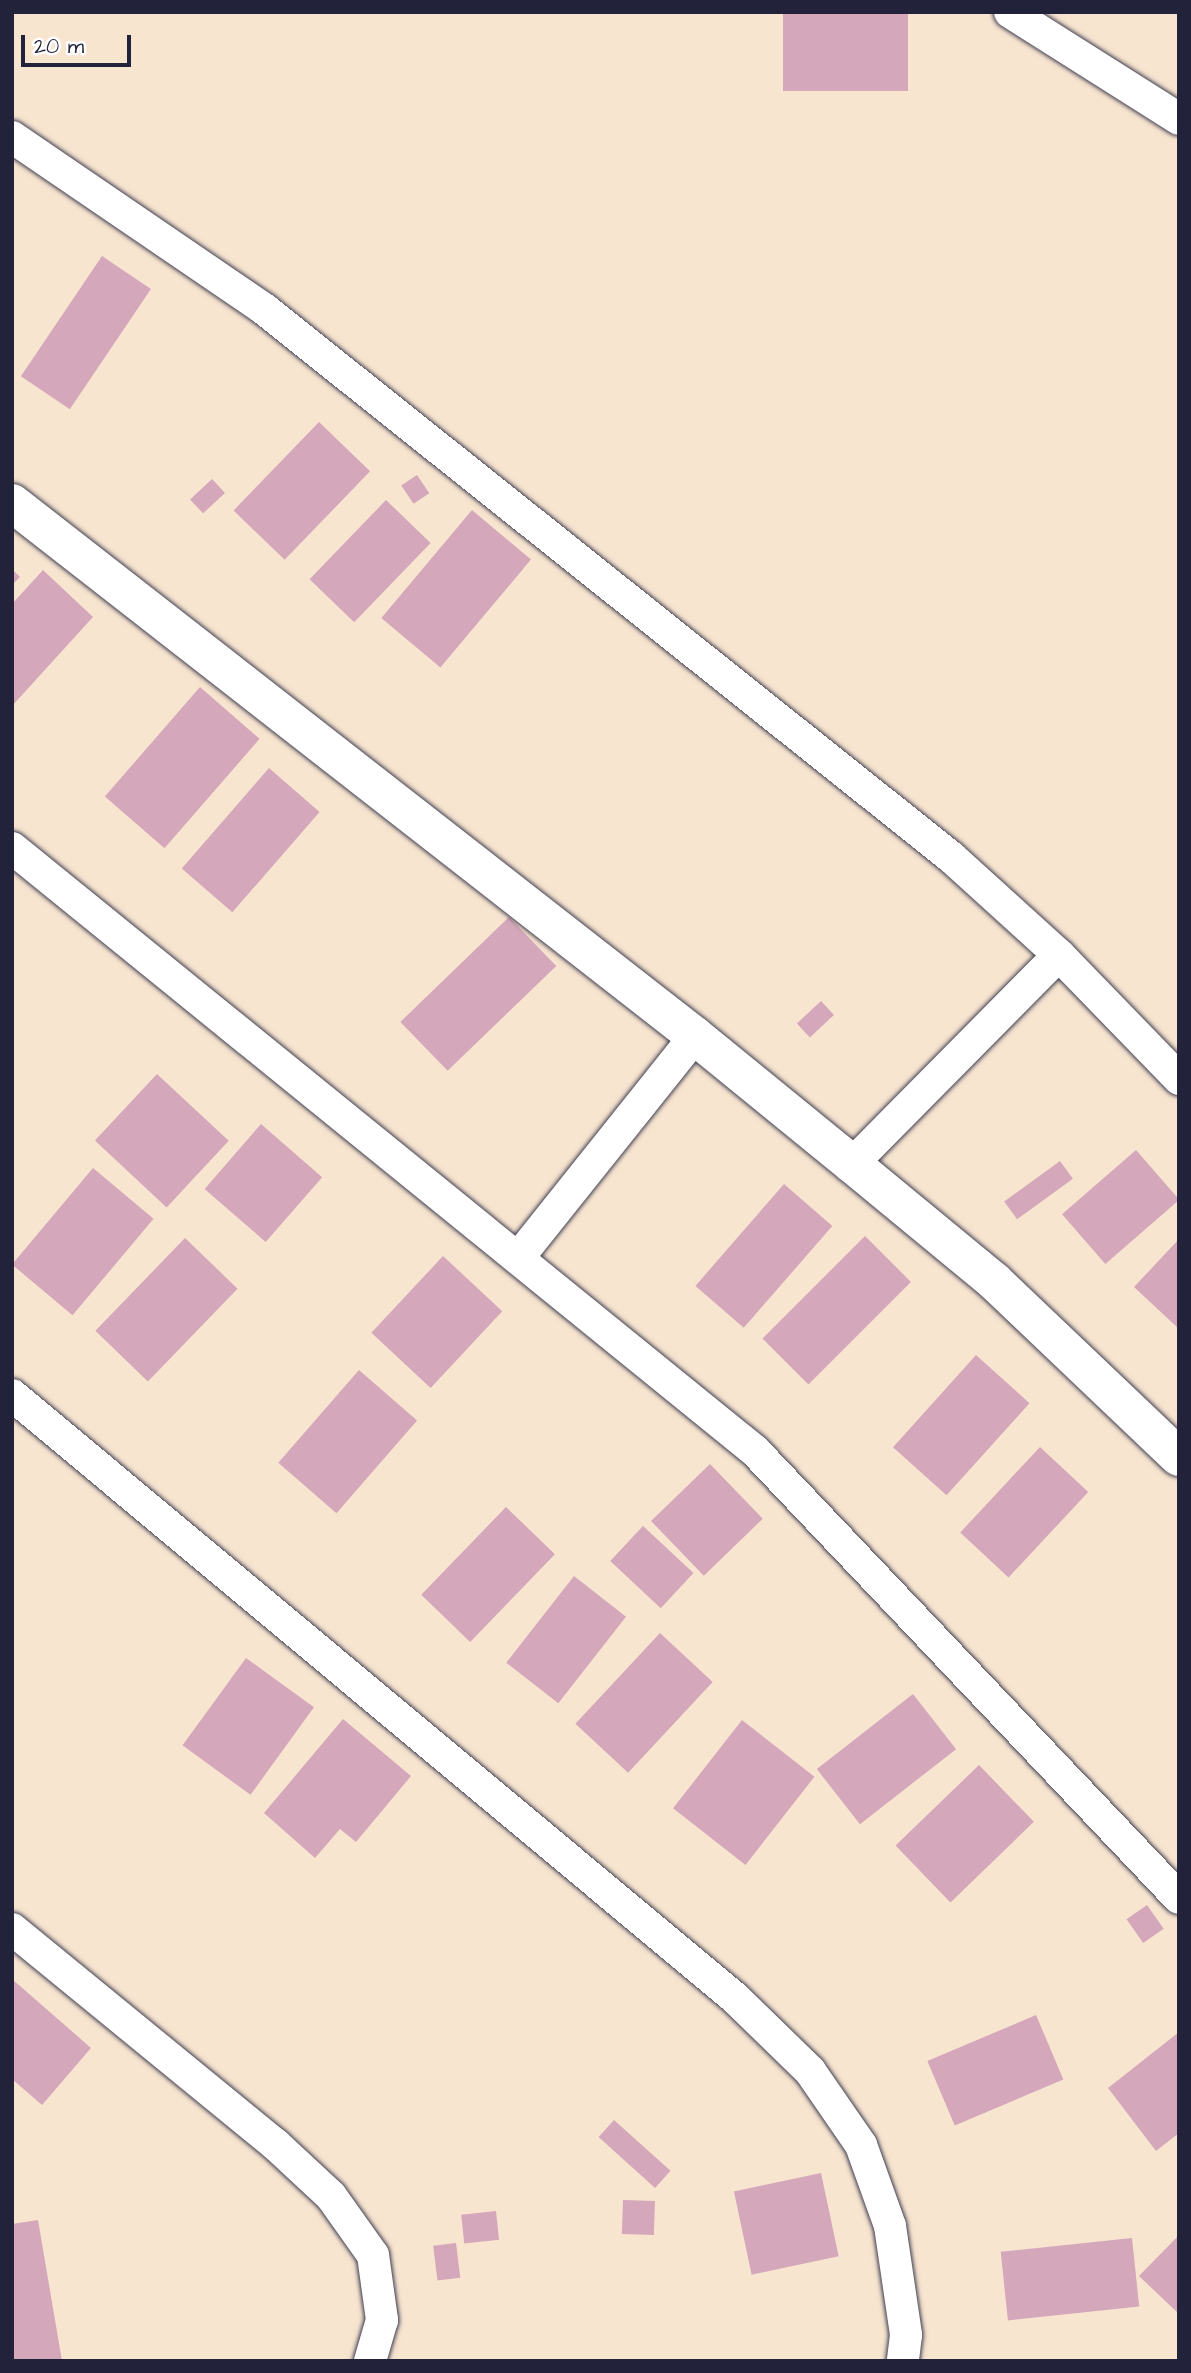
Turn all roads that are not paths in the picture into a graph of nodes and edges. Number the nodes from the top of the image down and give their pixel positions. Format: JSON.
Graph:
{"nodes":[{"id":1,"x":1010,"y":12,"type":"edge"},
{"id":2,"x":1179,"y":120,"type":"edge"},
{"id":3,"x":12,"y":137,"type":"edge"},
{"id":4,"x":12,"y":503,"type":"edge"},
{"id":5,"x":12,"y":848,"type":"edge"},
{"id":6,"x":1059,"y":955,"type":"junction"},
{"id":7,"x":695,"y":1036,"type":"junction"},
{"id":8,"x":1179,"y":1079,"type":"edge"},
{"id":9,"x":852,"y":1164,"type":"junction"},
{"id":10,"x":518,"y":1258,"type":"junction"},
{"id":11,"x":12,"y":1395,"type":"edge"},
{"id":12,"x":1179,"y":1457,"type":"edge"},
{"id":13,"x":1179,"y":1898,"type":"edge"},
{"id":14,"x":12,"y":1929,"type":"edge"},
{"id":15,"x":370,"y":2361,"type":"edge"},
{"id":16,"x":903,"y":2361,"type":"edge"}],
"edges":[{"from":1,"to":2,"type":"street"},
{"from":3,"to":6,"type":"street"},
{"from":4,"to":7,"type":"street"},
{"from":5,"to":10,"type":"street"},
{"from":6,"to":8,"type":"street"},
{"from":6,"to":9,"type":"street"},
{"from":7,"to":9,"type":"street"},
{"from":7,"to":10,"type":"street"},
{"from":9,"to":12,"type":"street"},
{"from":10,"to":13,"type":"street"},
{"from":11,"to":16,"type":"street"},
{"from":14,"to":15,"type":"street"}]}
